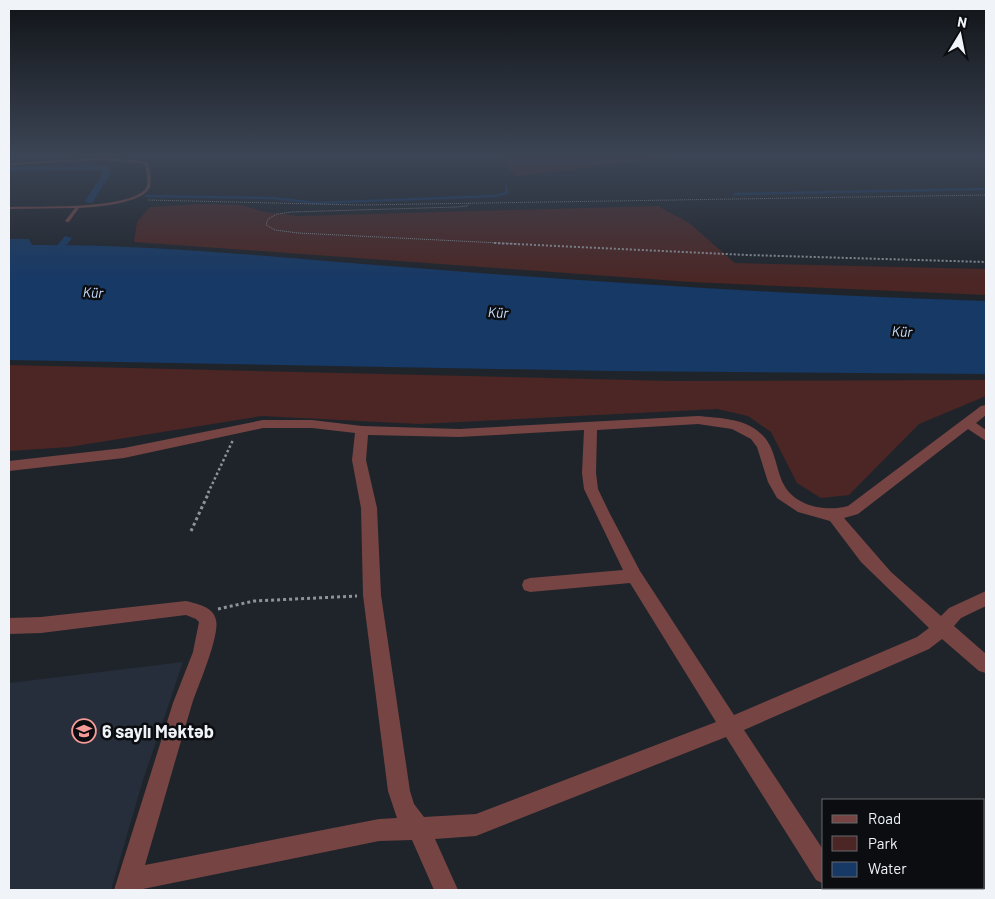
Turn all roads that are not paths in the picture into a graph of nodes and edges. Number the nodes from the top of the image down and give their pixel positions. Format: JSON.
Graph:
{"nodes":[{"id":1,"x":125,"y":199,"type":"edge"},
{"id":2,"x":78,"y":207,"type":"junction"},
{"id":3,"x":9,"y":208,"type":"edge"},
{"id":4,"x":67,"y":221,"type":"dead end"},
{"id":5,"x":986,"y":409,"type":"edge"},
{"id":6,"x":968,"y":423,"type":"junction"},
{"id":7,"x":591,"y":426,"type":"junction"},
{"id":8,"x":362,"y":430,"type":"junction"},
{"id":9,"x":986,"y":437,"type":"edge"},
{"id":10,"x":9,"y":466,"type":"edge"},
{"id":11,"x":834,"y":515,"type":"junction"},
{"id":12,"x":634,"y":576,"type":"junction"},
{"id":13,"x":530,"y":584,"type":"dead end"},
{"id":14,"x":986,"y":598,"type":"edge"},
{"id":15,"x":9,"y":626,"type":"edge"},
{"id":16,"x":943,"y":627,"type":"junction"},
{"id":17,"x":986,"y":665,"type":"edge"},
{"id":18,"x":730,"y":726,"type":"junction"},
{"id":19,"x":419,"y":829,"type":"junction"},
{"id":20,"x":822,"y":869,"type":"edge"},
{"id":21,"x":127,"y":885,"type":"edge"},
{"id":22,"x":446,"y":890,"type":"edge"}],
"edges":[{"from":1,"to":2,"type":"lane"},
{"from":2,"to":3,"type":"lane"},
{"from":2,"to":4,"type":"lane"},
{"from":5,"to":6,"type":"street"},
{"from":6,"to":9,"type":"street"},
{"from":6,"to":11,"type":"street"},
{"from":7,"to":8,"type":"street"},
{"from":7,"to":11,"type":"street"},
{"from":7,"to":12,"type":"street"},
{"from":8,"to":10,"type":"street"},
{"from":8,"to":19,"type":"street"},
{"from":11,"to":16,"type":"street"},
{"from":12,"to":13,"type":"street"},
{"from":12,"to":18,"type":"street"},
{"from":14,"to":16,"type":"street"},
{"from":15,"to":21,"type":"street"},
{"from":16,"to":17,"type":"street"},
{"from":16,"to":18,"type":"street"},
{"from":18,"to":19,"type":"street"},
{"from":18,"to":20,"type":"street"},
{"from":19,"to":21,"type":"street"},
{"from":19,"to":22,"type":"street"}]}
